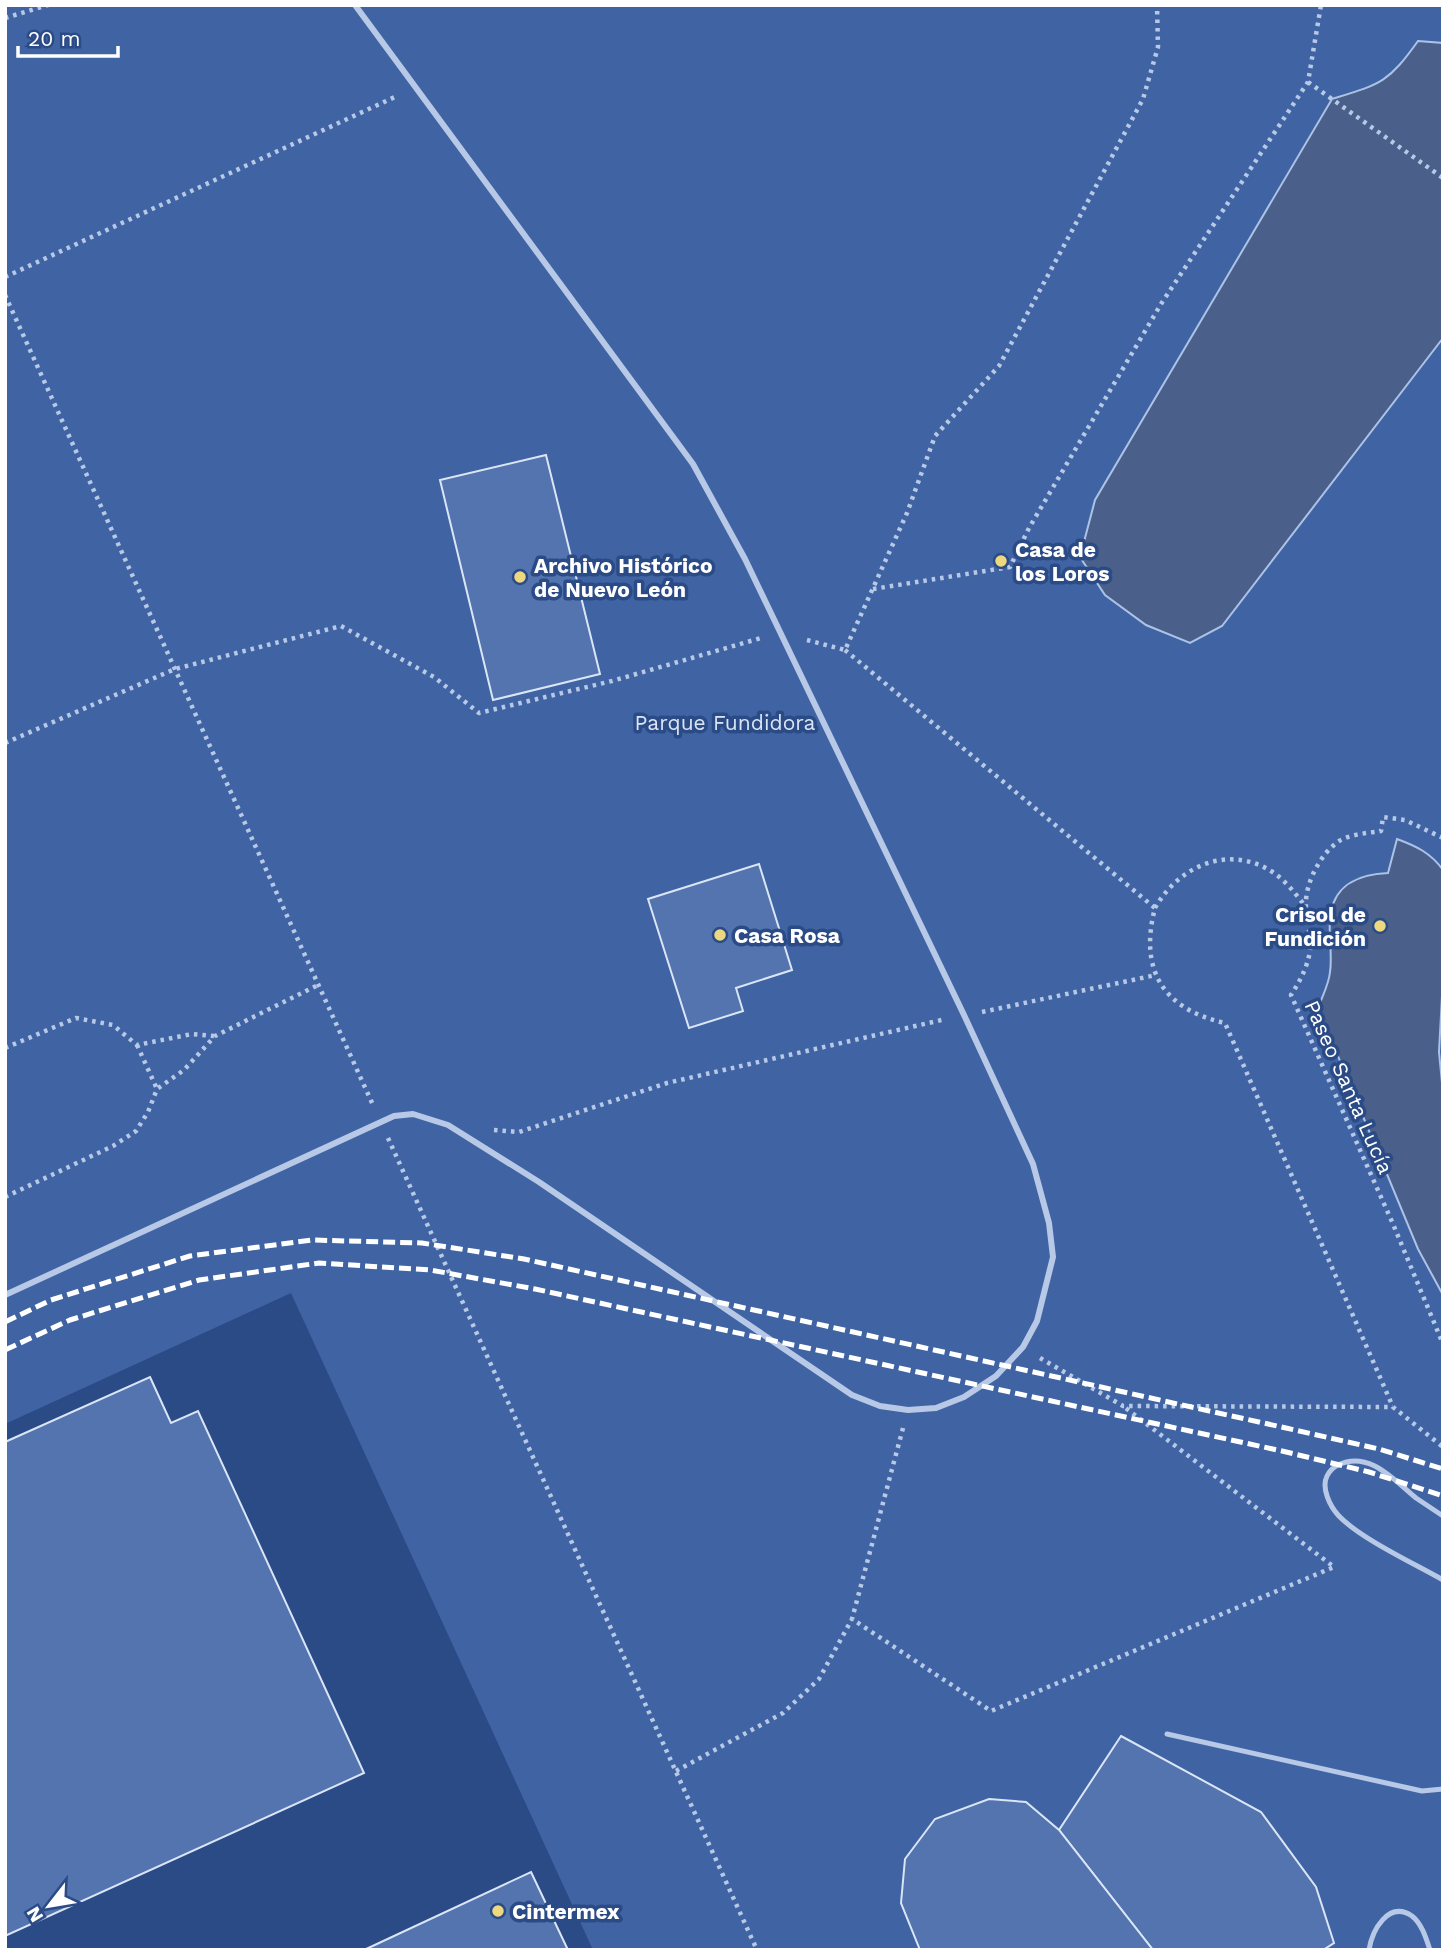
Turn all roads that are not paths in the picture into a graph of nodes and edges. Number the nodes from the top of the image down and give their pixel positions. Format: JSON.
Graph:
{"nodes":[{"id":1,"x":355,"y":5,"type":"edge"},
{"id":2,"x":5,"y":1295,"type":"edge"},
{"id":3,"x":1443,"y":1516,"type":"edge"},
{"id":4,"x":1443,"y":1580,"type":"edge"},
{"id":5,"x":1167,"y":1734,"type":"dead end"},
{"id":6,"x":1443,"y":1789,"type":"edge"},
{"id":7,"x":1369,"y":1950,"type":"edge"},
{"id":8,"x":1430,"y":1950,"type":"edge"}],
"edges":[{"from":1,"to":2,"type":"street"},
{"from":3,"to":4,"type":"lane"},
{"from":5,"to":6,"type":"lane"},
{"from":7,"to":8,"type":"lane"}]}
